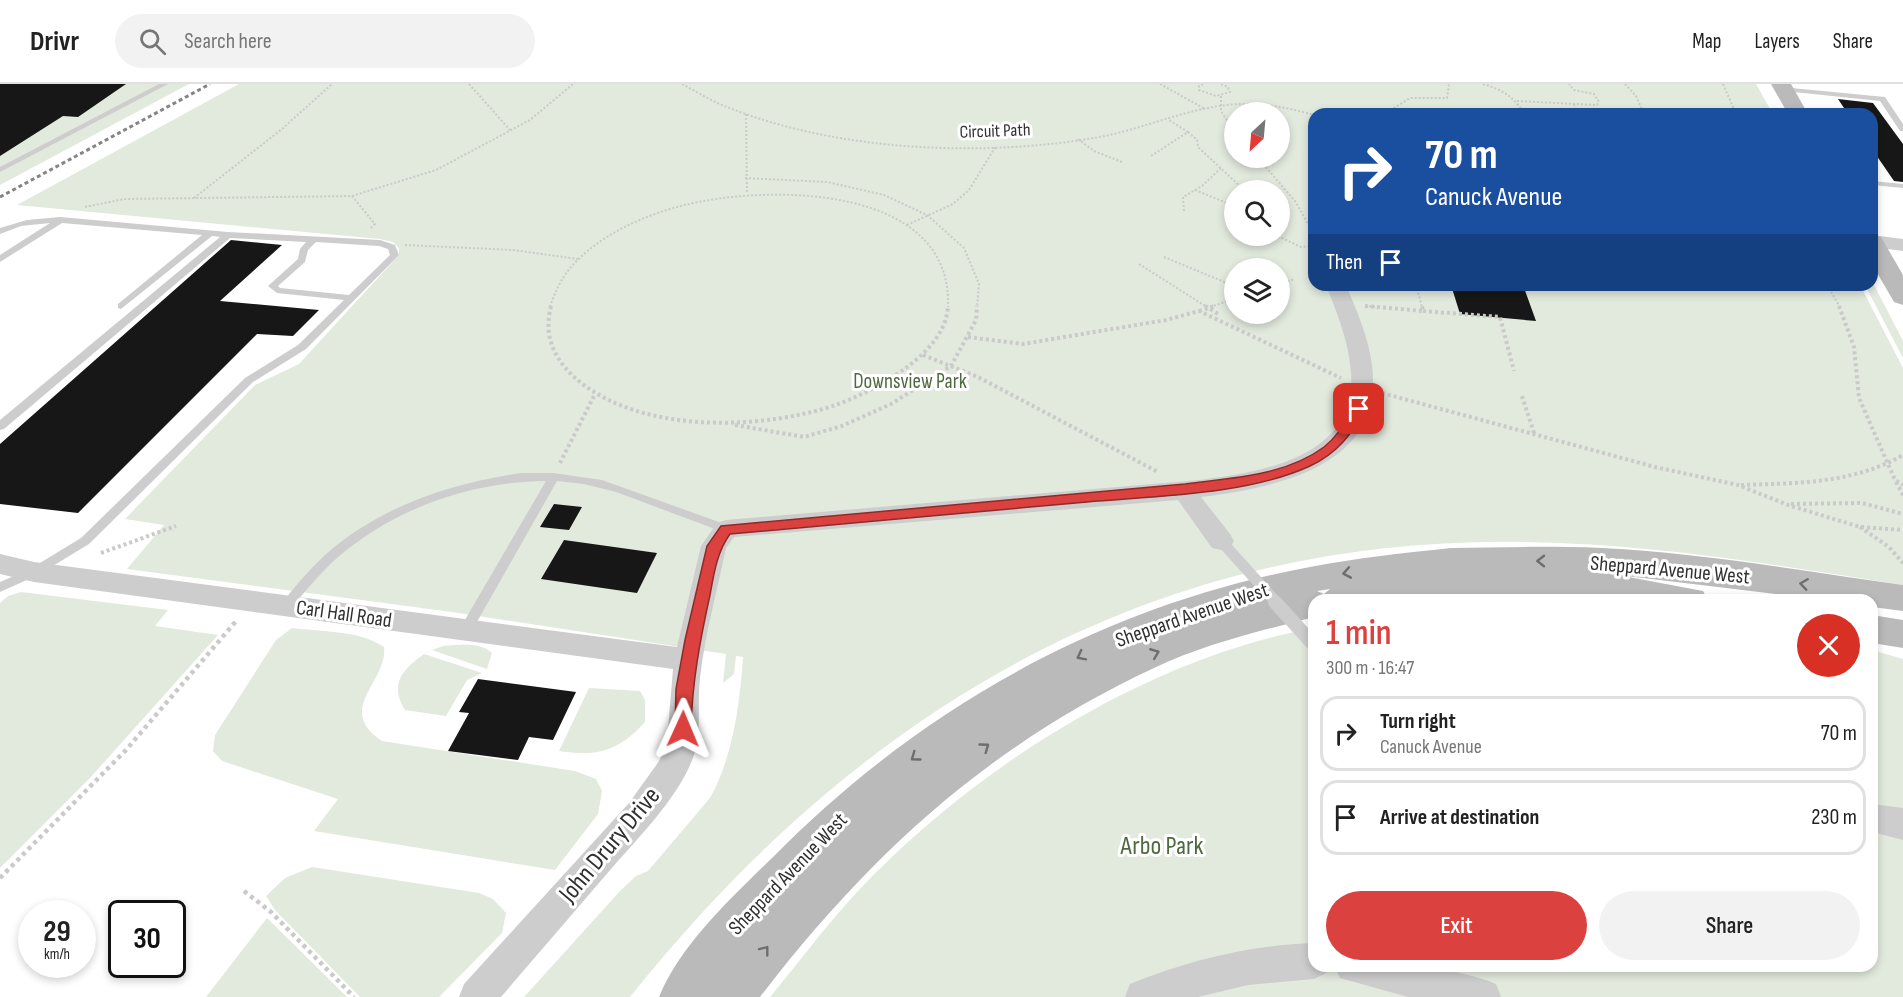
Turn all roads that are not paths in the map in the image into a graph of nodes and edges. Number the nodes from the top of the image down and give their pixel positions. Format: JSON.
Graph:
{"nodes":[{"id":1,"x":164,"y":84,"type":"edge"},
{"id":2,"x":1782,"y":86,"type":"edge"},
{"id":3,"x":1795,"y":108,"type":"edge"},
{"id":4,"x":1903,"y":129,"type":"edge"},
{"id":5,"x":0,"y":170,"type":"edge"},
{"id":6,"x":1878,"y":184,"type":"edge"},
{"id":7,"x":1903,"y":186,"type":"edge"},
{"id":8,"x":60,"y":220,"type":"junction"},
{"id":9,"x":0,"y":231,"type":"edge"},
{"id":10,"x":210,"y":233,"type":"junction"},
{"id":11,"x":228,"y":235,"type":"junction"},
{"id":12,"x":314,"y":239,"type":"junction"},
{"id":13,"x":1878,"y":243,"type":"edge"},
{"id":14,"x":1903,"y":245,"type":"edge"},
{"id":15,"x":1878,"y":253,"type":"edge"},
{"id":16,"x":0,"y":259,"type":"edge"},
{"id":17,"x":1338,"y":291,"type":"edge"},
{"id":18,"x":1903,"y":297,"type":"edge"},
{"id":19,"x":351,"y":298,"type":"junction"},
{"id":20,"x":121,"y":306,"type":"dead end"},
{"id":21,"x":0,"y":426,"type":"edge"},
{"id":22,"x":553,"y":478,"type":"junction"},
{"id":23,"x":1185,"y":489,"type":"junction"},
{"id":24,"x":726,"y":529,"type":"junction"},
{"id":25,"x":1221,"y":541,"type":"joint"},
{"id":26,"x":0,"y":564,"type":"edge"},
{"id":27,"x":34,"y":572,"type":"junction"},
{"id":28,"x":0,"y":587,"type":"edge"},
{"id":29,"x":1384,"y":594,"type":"edge"},
{"id":30,"x":1655,"y":594,"type":"edge"},
{"id":31,"x":1873,"y":594,"type":"edge"},
{"id":32,"x":1878,"y":595,"type":"edge"},
{"id":33,"x":1903,"y":598,"type":"edge"},
{"id":34,"x":286,"y":606,"type":"junction"},
{"id":35,"x":1308,"y":606,"type":"edge"},
{"id":36,"x":465,"y":630,"type":"junction"},
{"id":37,"x":1878,"y":630,"type":"edge"},
{"id":38,"x":1903,"y":634,"type":"edge"},
{"id":39,"x":1308,"y":638,"type":"edge"},
{"id":40,"x":688,"y":660,"type":"junction"},
{"id":41,"x":1878,"y":819,"type":"edge"},
{"id":42,"x":1903,"y":825,"type":"edge"},
{"id":43,"x":1308,"y":962,"type":"edge"},
{"id":44,"x":1384,"y":972,"type":"edge"},
{"id":45,"x":477,"y":997,"type":"edge"},
{"id":46,"x":682,"y":997,"type":"edge"},
{"id":47,"x":731,"y":997,"type":"edge"},
{"id":48,"x":1143,"y":997,"type":"edge"},
{"id":49,"x":1483,"y":997,"type":"edge"}],
"edges":[{"from":1,"to":5,"type":"lane"},
{"from":2,"to":3,"type":"main road"},
{"from":2,"to":4,"type":"lane"},
{"from":6,"to":7,"type":"lane"},
{"from":8,"to":9,"type":"lane"},
{"from":8,"to":10,"type":"lane"},
{"from":8,"to":16,"type":"lane"},
{"from":10,"to":11,"type":"lane"},
{"from":10,"to":20,"type":"lane"},
{"from":11,"to":12,"type":"lane"},
{"from":11,"to":21,"type":"lane"},
{"from":12,"to":19,"type":"lane"},
{"from":12,"to":19,"type":"lane"},
{"from":13,"to":14,"type":"street"},
{"from":15,"to":18,"type":"main road"},
{"from":17,"to":23,"type":"street"},
{"from":19,"to":27,"type":"lane"},
{"from":22,"to":24,"type":"lane"},
{"from":22,"to":34,"type":"lane"},
{"from":22,"to":36,"type":"lane"},
{"from":23,"to":24,"type":"street"},
{"from":23,"to":25,"type":"street"},
{"from":24,"to":40,"type":"street","name":"John Drury Drive"},
{"from":25,"to":39,"type":"lane","bridge":true},
{"from":26,"to":27,"type":"street","name":"Carl Hall Road"},
{"from":27,"to":28,"type":"lane"},
{"from":27,"to":34,"type":"street","name":"Carl Hall Road"},
{"from":29,"to":30,"type":"main road","name":"Sheppard Avenue West"},
{"from":31,"to":46,"type":"main road","name":"Sheppard Avenue West","one_way":true},
{"from":33,"to":32,"type":"main road","name":"Sheppard Avenue West","one_way":true},
{"from":34,"to":36,"type":"street","name":"Carl Hall Road"},
{"from":47,"to":35,"type":"main road","name":"Sheppard Avenue West","one_way":true},
{"from":36,"to":40,"type":"street","name":"Carl Hall Road"},
{"from":37,"to":38,"type":"main road"},
{"from":40,"to":45,"type":"street","name":"John Drury Drive"},
{"from":41,"to":42,"type":"street"},
{"from":43,"to":48,"type":"street"},
{"from":44,"to":49,"type":"street"}]}
